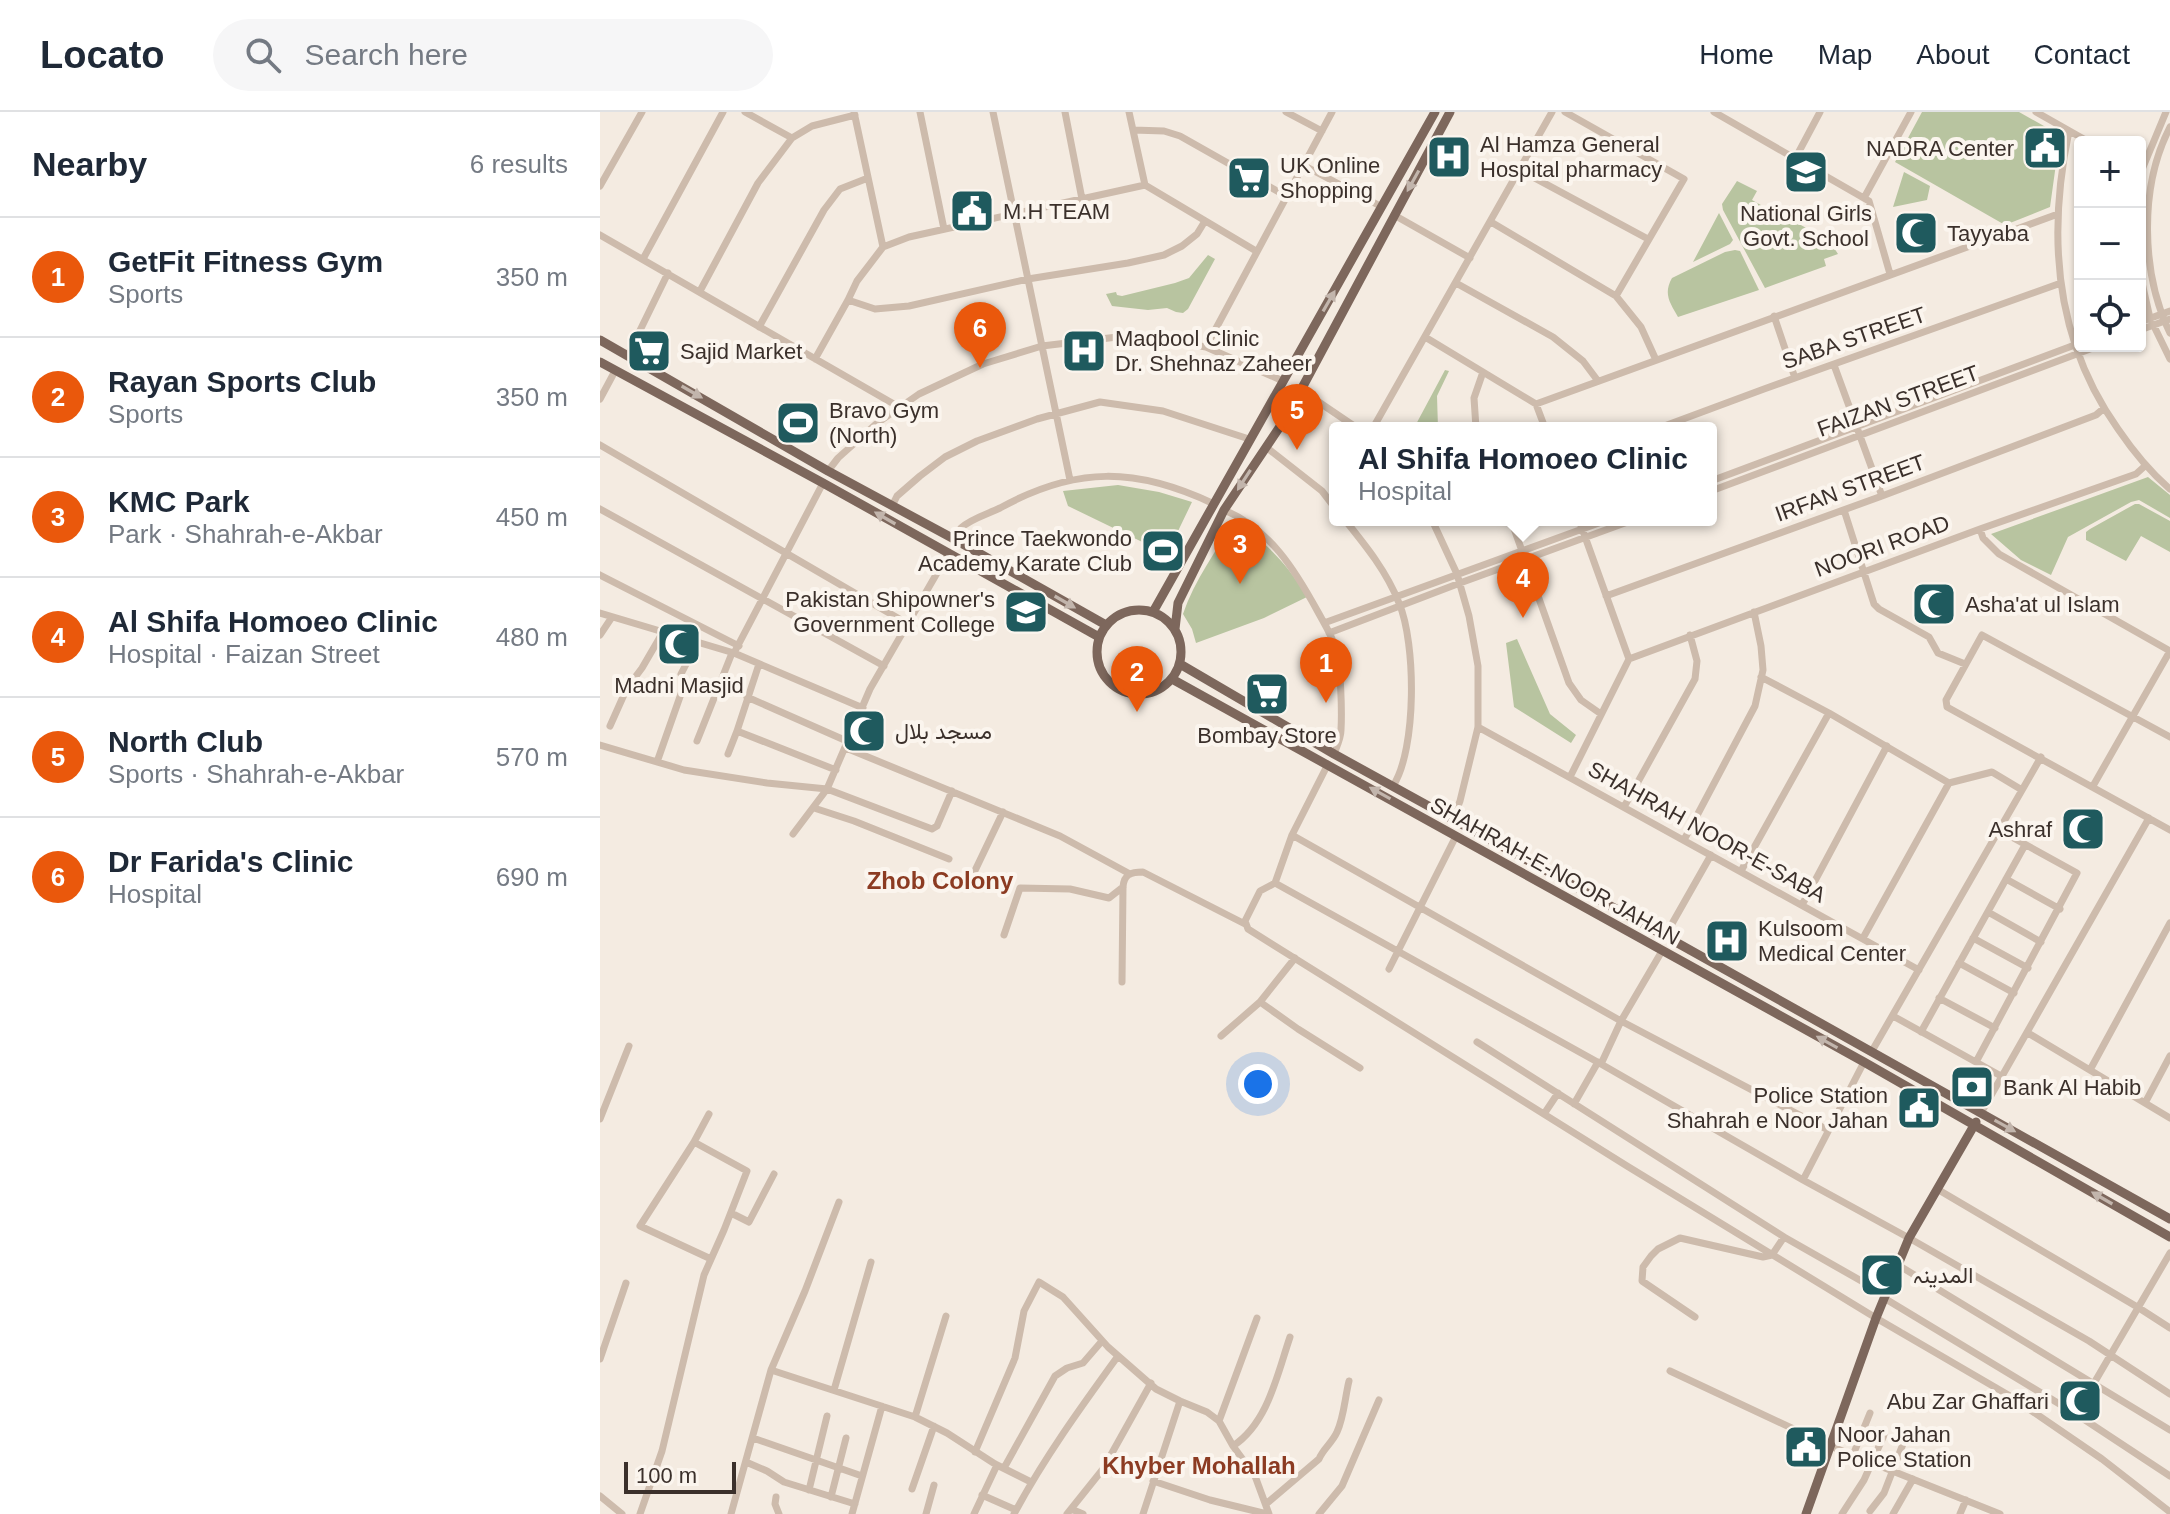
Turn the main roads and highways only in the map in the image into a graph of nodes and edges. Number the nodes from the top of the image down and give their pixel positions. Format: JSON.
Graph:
{"nodes":[{"id":1,"x":1435,"y":112,"type":"edge"},
{"id":2,"x":1450,"y":112,"type":"edge"},
{"id":3,"x":600,"y":340,"type":"edge"},
{"id":4,"x":600,"y":362,"type":"edge"},
{"id":5,"x":1153,"y":612,"type":"junction"},
{"id":6,"x":1106,"y":625,"type":"junction"},
{"id":7,"x":1175,"y":629,"type":"junction"},
{"id":8,"x":1099,"y":637,"type":"junction"},
{"id":9,"x":1180,"y":664,"type":"junction"},
{"id":10,"x":1172,"y":679,"type":"junction"},
{"id":11,"x":1487,"y":837,"type":"junction"},
{"id":12,"x":1481,"y":850,"type":"junction"},
{"id":13,"x":1778,"y":999,"type":"junction"},
{"id":14,"x":1771,"y":1011,"type":"junction"},
{"id":15,"x":1981,"y":1113,"type":"junction"},
{"id":16,"x":1974,"y":1124,"type":"junction"},
{"id":17,"x":2170,"y":1219,"type":"edge"},
{"id":18,"x":2170,"y":1237,"type":"edge"},
{"id":19,"x":1806,"y":1514,"type":"edge"}],
"edges":[{"from":5,"to":1,"type":"main road","one_way":true},
{"from":2,"to":7,"type":"main road","one_way":true},
{"from":3,"to":6,"type":"main road","one_way":true},
{"from":8,"to":4,"type":"main road","one_way":true},
{"from":5,"to":6,"type":"main road"},
{"from":5,"to":7,"type":"main road"},
{"from":6,"to":8,"type":"main road"},
{"from":7,"to":9,"type":"main road"},
{"from":8,"to":10,"type":"main road"},
{"from":9,"to":10,"type":"main road"},
{"from":9,"to":11,"type":"main road","name":"SHAHRAH-E-NOOR JAHAN"},
{"from":12,"to":10,"type":"main road","name":"SHAHRAH-E-NOOR JAHAN","one_way":true},
{"from":11,"to":12,"type":"main road"},
{"from":11,"to":13,"type":"main road","name":"SHAHRAH-E-NOOR JAHAN"},
{"from":12,"to":14,"type":"main road","name":"SHAHRAH-E-NOOR JAHAN"},
{"from":13,"to":14,"type":"main road"},
{"from":13,"to":15,"type":"main road","name":"SHAHRAH-E-NOOR JAHAN"},
{"from":16,"to":14,"type":"main road","name":"SHAHRAH-E-NOOR JAHAN","one_way":true},
{"from":15,"to":16,"type":"main road"},
{"from":15,"to":17,"type":"main road","name":"SHAHRAH-E-NOOR JAHAN","one_way":true},
{"from":18,"to":16,"type":"main road","name":"SHAHRAH-E-NOOR JAHAN","one_way":true},
{"from":16,"to":19,"type":"main road"}]}
